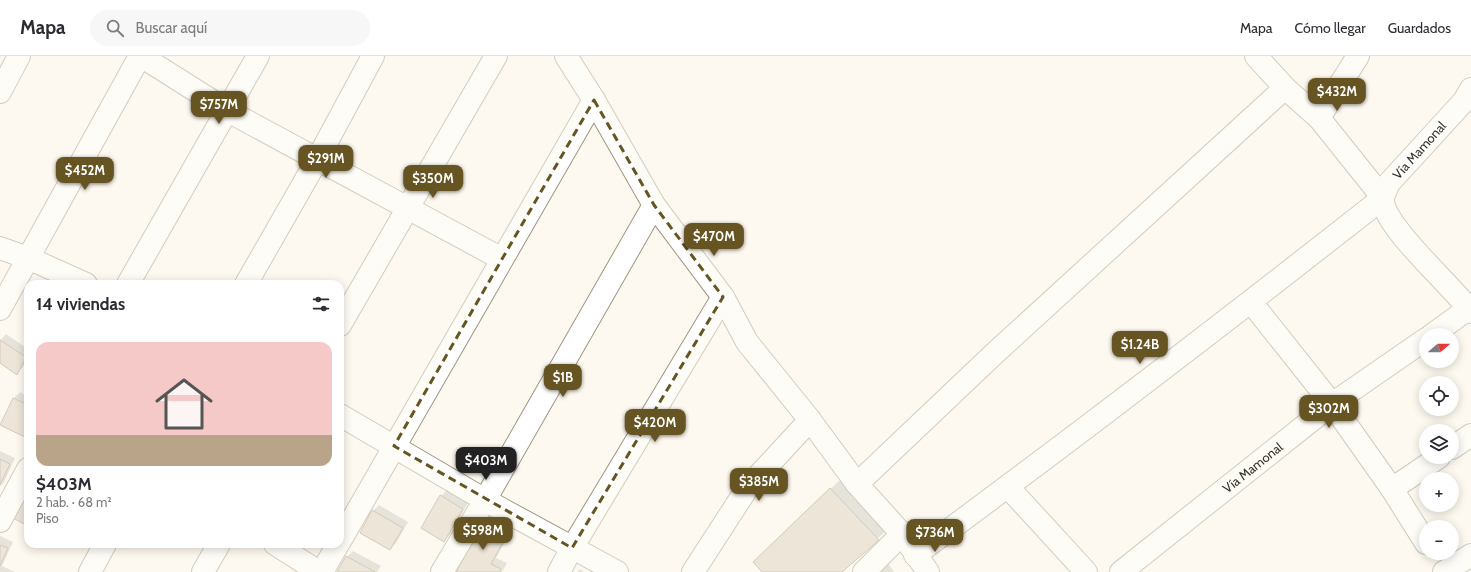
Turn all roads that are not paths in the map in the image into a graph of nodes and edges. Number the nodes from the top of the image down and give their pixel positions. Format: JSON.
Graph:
{"nodes":[{"id":1,"x":19,"y":56,"type":"edge"},
{"id":2,"x":140,"y":56,"type":"edge"},
{"id":3,"x":258,"y":56,"type":"edge"},
{"id":4,"x":373,"y":56,"type":"edge"},
{"id":5,"x":496,"y":56,"type":"edge"},
{"id":6,"x":566,"y":56,"type":"edge"},
{"id":7,"x":1256,"y":56,"type":"edge"},
{"id":8,"x":1358,"y":56,"type":"edge"},
{"id":9,"x":1285,"y":88,"type":"junction"},
{"id":10,"x":0,"y":92,"type":"edge"},
{"id":11,"x":1469,"y":99,"type":"edge"},
{"id":12,"x":594,"y":100,"type":"junction"},
{"id":13,"x":228,"y":111,"type":"junction"},
{"id":14,"x":1319,"y":118,"type":"junction"},
{"id":15,"x":317,"y":160,"type":"junction"},
{"id":16,"x":1383,"y":198,"type":"junction"},
{"id":17,"x":654,"y":205,"type":"junction"},
{"id":18,"x":408,"y":207,"type":"junction"},
{"id":19,"x":0,"y":248,"type":"edge"},
{"id":20,"x":28,"y":258,"type":"junction"},
{"id":21,"x":502,"y":259,"type":"junction"},
{"id":22,"x":77,"y":280,"type":"edge"},
{"id":23,"x":130,"y":280,"type":"edge"},
{"id":24,"x":248,"y":280,"type":"edge"},
{"id":25,"x":723,"y":297,"type":"junction"},
{"id":26,"x":1251,"y":302,"type":"junction"},
{"id":27,"x":0,"y":309,"type":"edge"},
{"id":28,"x":1470,"y":309,"type":"edge"},
{"id":29,"x":344,"y":318,"type":"edge"},
{"id":30,"x":1442,"y":328,"type":"edge"},
{"id":31,"x":1419,"y":344,"type":"edge"},
{"id":32,"x":1332,"y":404,"type":"junction"},
{"id":33,"x":344,"y":418,"type":"edge"},
{"id":34,"x":810,"y":420,"type":"junction"},
{"id":35,"x":1471,"y":435,"type":"edge"},
{"id":36,"x":1459,"y":443,"type":"edge"},
{"id":37,"x":394,"y":446,"type":"junction"},
{"id":38,"x":1428,"y":464,"type":"edge"},
{"id":39,"x":24,"y":476,"type":"edge"},
{"id":40,"x":857,"y":484,"type":"junction"},
{"id":41,"x":1008,"y":487,"type":"junction"},
{"id":42,"x":1392,"y":488,"type":"junction"},
{"id":43,"x":485,"y":500,"type":"junction"},
{"id":44,"x":0,"y":521,"type":"edge"},
{"id":45,"x":1419,"y":531,"type":"edge"},
{"id":46,"x":344,"y":534,"type":"edge"},
{"id":47,"x":902,"y":534,"type":"junction"},
{"id":48,"x":103,"y":548,"type":"edge"},
{"id":49,"x":217,"y":548,"type":"edge"},
{"id":50,"x":281,"y":548,"type":"edge"},
{"id":51,"x":336,"y":548,"type":"edge"},
{"id":52,"x":572,"y":548,"type":"junction"},
{"id":53,"x":915,"y":555,"type":"junction"},
{"id":54,"x":1471,"y":555,"type":"edge"},
{"id":55,"x":1437,"y":560,"type":"edge"},
{"id":56,"x":90,"y":572,"type":"edge"},
{"id":57,"x":203,"y":572,"type":"edge"},
{"id":58,"x":319,"y":572,"type":"edge"},
{"id":59,"x":322,"y":572,"type":"edge"},
{"id":60,"x":442,"y":572,"type":"edge"},
{"id":61,"x":559,"y":572,"type":"edge"},
{"id":62,"x":617,"y":572,"type":"edge"},
{"id":63,"x":693,"y":572,"type":"edge"},
{"id":64,"x":864,"y":572,"type":"edge"},
{"id":65,"x":928,"y":572,"type":"edge"},
{"id":66,"x":1086,"y":572,"type":"edge"},
{"id":67,"x":1120,"y":572,"type":"edge"},
{"id":68,"x":1445,"y":572,"type":"edge"}],
"edges":[{"from":1,"to":10,"type":"street"},
{"from":2,"to":13,"type":"street"},
{"from":2,"to":20,"type":"street"},
{"from":3,"to":13,"type":"street"},
{"from":4,"to":15,"type":"street"},
{"from":5,"to":18,"type":"street"},
{"from":6,"to":12,"type":"street"},
{"from":7,"to":9,"type":"street"},
{"from":8,"to":14,"type":"street"},
{"from":9,"to":14,"type":"street"},
{"from":9,"to":40,"type":"street"},
{"from":11,"to":16,"type":"street","name":"Vía Mamonal"},
{"from":12,"to":17,"type":"street"},
{"from":12,"to":21,"type":"street"},
{"from":13,"to":15,"type":"street"},
{"from":13,"to":23,"type":"street"},
{"from":14,"to":16,"type":"street"},
{"from":15,"to":18,"type":"street"},
{"from":15,"to":24,"type":"street"},
{"from":16,"to":26,"type":"street"},
{"from":16,"to":28,"type":"street"},
{"from":17,"to":25,"type":"street"},
{"from":17,"to":43,"type":"street"},
{"from":18,"to":21,"type":"street"},
{"from":18,"to":29,"type":"street"},
{"from":19,"to":20,"type":"street"},
{"from":20,"to":22,"type":"street"},
{"from":20,"to":27,"type":"street"},
{"from":21,"to":37,"type":"street"},
{"from":25,"to":34,"type":"street"},
{"from":25,"to":52,"type":"street"},
{"from":26,"to":32,"type":"street"},
{"from":26,"to":41,"type":"street"},
{"from":28,"to":30,"type":"street"},
{"from":31,"to":32,"type":"street","name":"Vía Mamonal"},
{"from":32,"to":42,"type":"street"},
{"from":32,"to":67,"type":"street","name":"Vía Mamonal"},
{"from":33,"to":37,"type":"street"},
{"from":34,"to":40,"type":"street"},
{"from":34,"to":63,"type":"street"},
{"from":35,"to":36,"type":"street"},
{"from":37,"to":43,"type":"street"},
{"from":37,"to":46,"type":"street"},
{"from":38,"to":42,"type":"street"},
{"from":39,"to":44,"type":"street"},
{"from":40,"to":47,"type":"street"},
{"from":41,"to":53,"type":"street"},
{"from":41,"to":66,"type":"street"},
{"from":42,"to":45,"type":"street"},
{"from":43,"to":52,"type":"street"},
{"from":43,"to":60,"type":"street"},
{"from":47,"to":53,"type":"street"},
{"from":47,"to":64,"type":"street"},
{"from":48,"to":56,"type":"street"},
{"from":49,"to":57,"type":"street"},
{"from":50,"to":58,"type":"street"},
{"from":51,"to":59,"type":"street"},
{"from":52,"to":61,"type":"street"},
{"from":52,"to":62,"type":"street"},
{"from":53,"to":65,"type":"street"},
{"from":54,"to":68,"type":"street"},
{"from":55,"to":68,"type":"street"}]}
